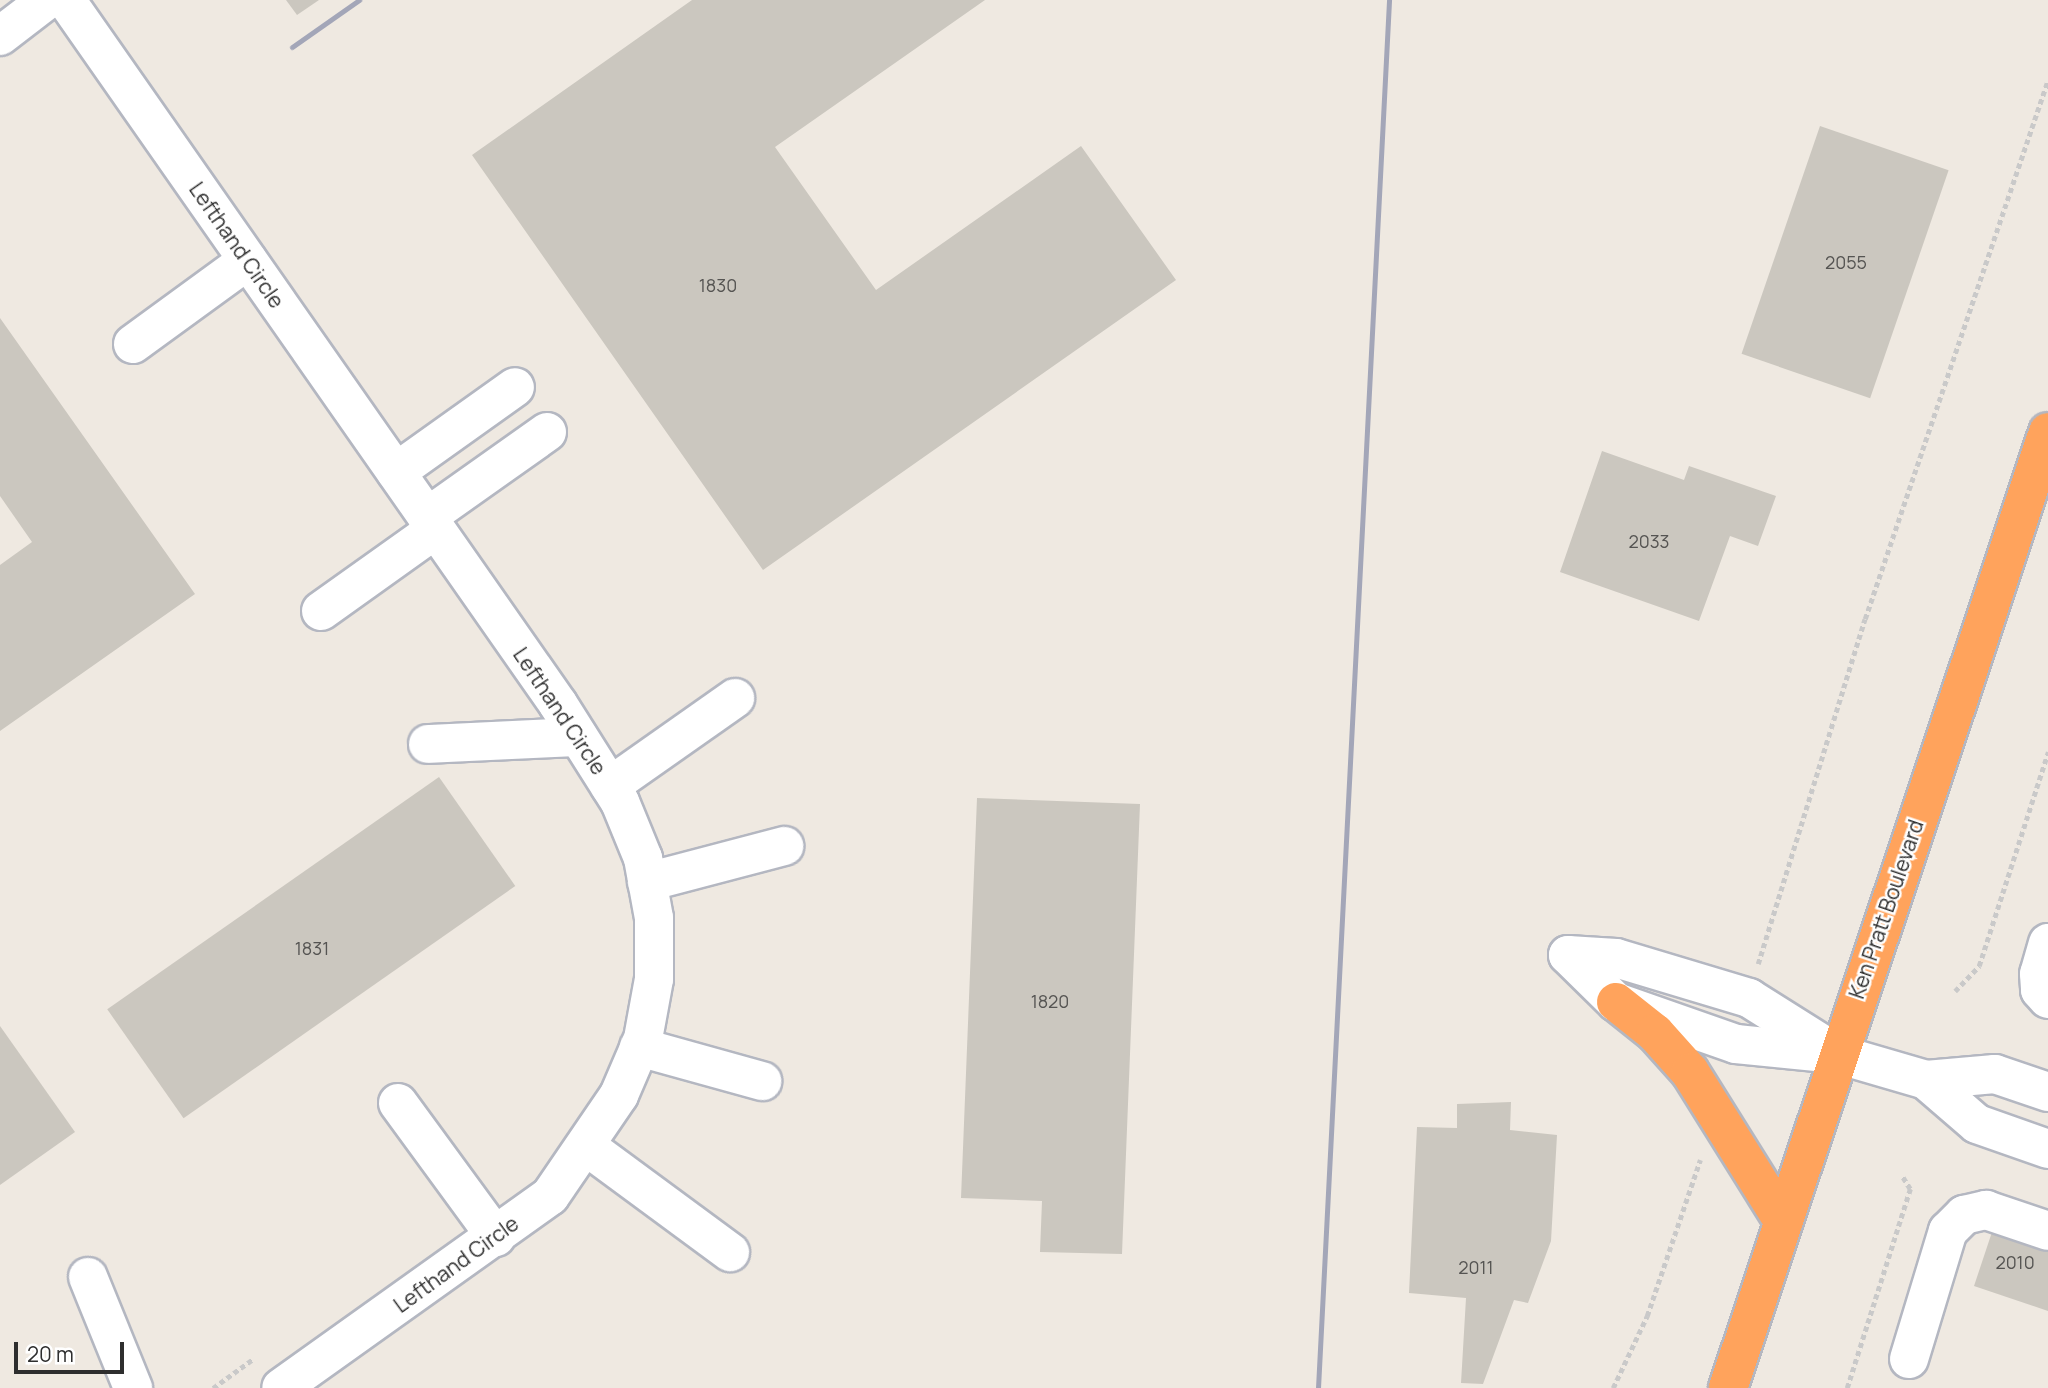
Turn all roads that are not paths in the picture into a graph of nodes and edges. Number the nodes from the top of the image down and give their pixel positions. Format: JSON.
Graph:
{"nodes":[{"id":1,"x":47,"y":0,"type":"edge"},
{"id":2,"x":66,"y":0,"type":"edge"},
{"id":3,"x":0,"y":36,"type":"edge"},
{"id":4,"x":248,"y":260,"type":"junction"},
{"id":5,"x":133,"y":344,"type":"dead end"},
{"id":6,"x":515,"y":387,"type":"dead end"},
{"id":7,"x":547,"y":432,"type":"dead end"},
{"id":8,"x":2048,"y":432,"type":"edge"},
{"id":9,"x":396,"y":472,"type":"junction"},
{"id":10,"x":432,"y":523,"type":"junction"},
{"id":11,"x":321,"y":611,"type":"dead end"},
{"id":12,"x":735,"y":698,"type":"dead end"},
{"id":13,"x":578,"y":737,"type":"junction"},
{"id":14,"x":428,"y":744,"type":"dead end"},
{"id":15,"x":610,"y":786,"type":"junction"},
{"id":16,"x":784,"y":846,"type":"dead end"},
{"id":17,"x":647,"y":882,"type":"junction"},
{"id":18,"x":2048,"y":943,"type":"edge"},
{"id":19,"x":2048,"y":999,"type":"edge"},
{"id":20,"x":1616,"y":1002,"type":"junction"},
{"id":21,"x":639,"y":1047,"type":"junction"},
{"id":22,"x":1837,"y":1054,"type":"junction"},
{"id":23,"x":1926,"y":1080,"type":"junction"},
{"id":24,"x":762,"y":1081,"type":"dead end"},
{"id":25,"x":2048,"y":1092,"type":"edge"},
{"id":26,"x":398,"y":1103,"type":"dead end"},
{"id":27,"x":586,"y":1146,"type":"junction"},
{"id":28,"x":2048,"y":1149,"type":"edge"},
{"id":29,"x":1783,"y":1221,"type":"junction"},
{"id":30,"x":2048,"y":1231,"type":"edge"},
{"id":31,"x":496,"y":1237,"type":"junction"},
{"id":32,"x":730,"y":1252,"type":"dead end"},
{"id":33,"x":88,"y":1277,"type":"dead end"},
{"id":34,"x":1909,"y":1359,"type":"dead end"},
{"id":35,"x":133,"y":1388,"type":"edge"},
{"id":36,"x":281,"y":1388,"type":"edge"},
{"id":37,"x":1728,"y":1388,"type":"edge"}],
"edges":[{"from":1,"to":3,"type":"street"},
{"from":2,"to":4,"type":"street","name":"Lefthand Circle"},
{"from":4,"to":5,"type":"street"},
{"from":4,"to":9,"type":"street","name":"Lefthand Circle"},
{"from":6,"to":9,"type":"street"},
{"from":7,"to":10,"type":"street"},
{"from":8,"to":22,"type":"highway","name":"Ken Pratt Boulevard"},
{"from":9,"to":10,"type":"street","name":"Lefthand Circle"},
{"from":10,"to":11,"type":"street"},
{"from":10,"to":13,"type":"street","name":"Lefthand Circle"},
{"from":12,"to":15,"type":"street"},
{"from":13,"to":14,"type":"street"},
{"from":13,"to":15,"type":"street","name":"Lefthand Circle"},
{"from":15,"to":17,"type":"street","name":"Lefthand Circle"},
{"from":16,"to":17,"type":"street"},
{"from":17,"to":21,"type":"street","name":"Lefthand Circle"},
{"from":18,"to":19,"type":"street"},
{"from":20,"to":22,"type":"street"},
{"from":20,"to":22,"type":"street"},
{"from":20,"to":29,"type":"highway"},
{"from":21,"to":24,"type":"street"},
{"from":21,"to":27,"type":"street","name":"Lefthand Circle"},
{"from":22,"to":23,"type":"street"},
{"from":22,"to":29,"type":"highway","name":"Ken Pratt Boulevard"},
{"from":23,"to":25,"type":"street"},
{"from":23,"to":28,"type":"street"},
{"from":26,"to":31,"type":"street"},
{"from":27,"to":31,"type":"street","name":"Lefthand Circle"},
{"from":27,"to":32,"type":"street"},
{"from":29,"to":37,"type":"highway","name":"Ken Pratt Boulevard"},
{"from":30,"to":34,"type":"street"},
{"from":31,"to":36,"type":"street","name":"Lefthand Circle"},
{"from":33,"to":35,"type":"street"}]}
